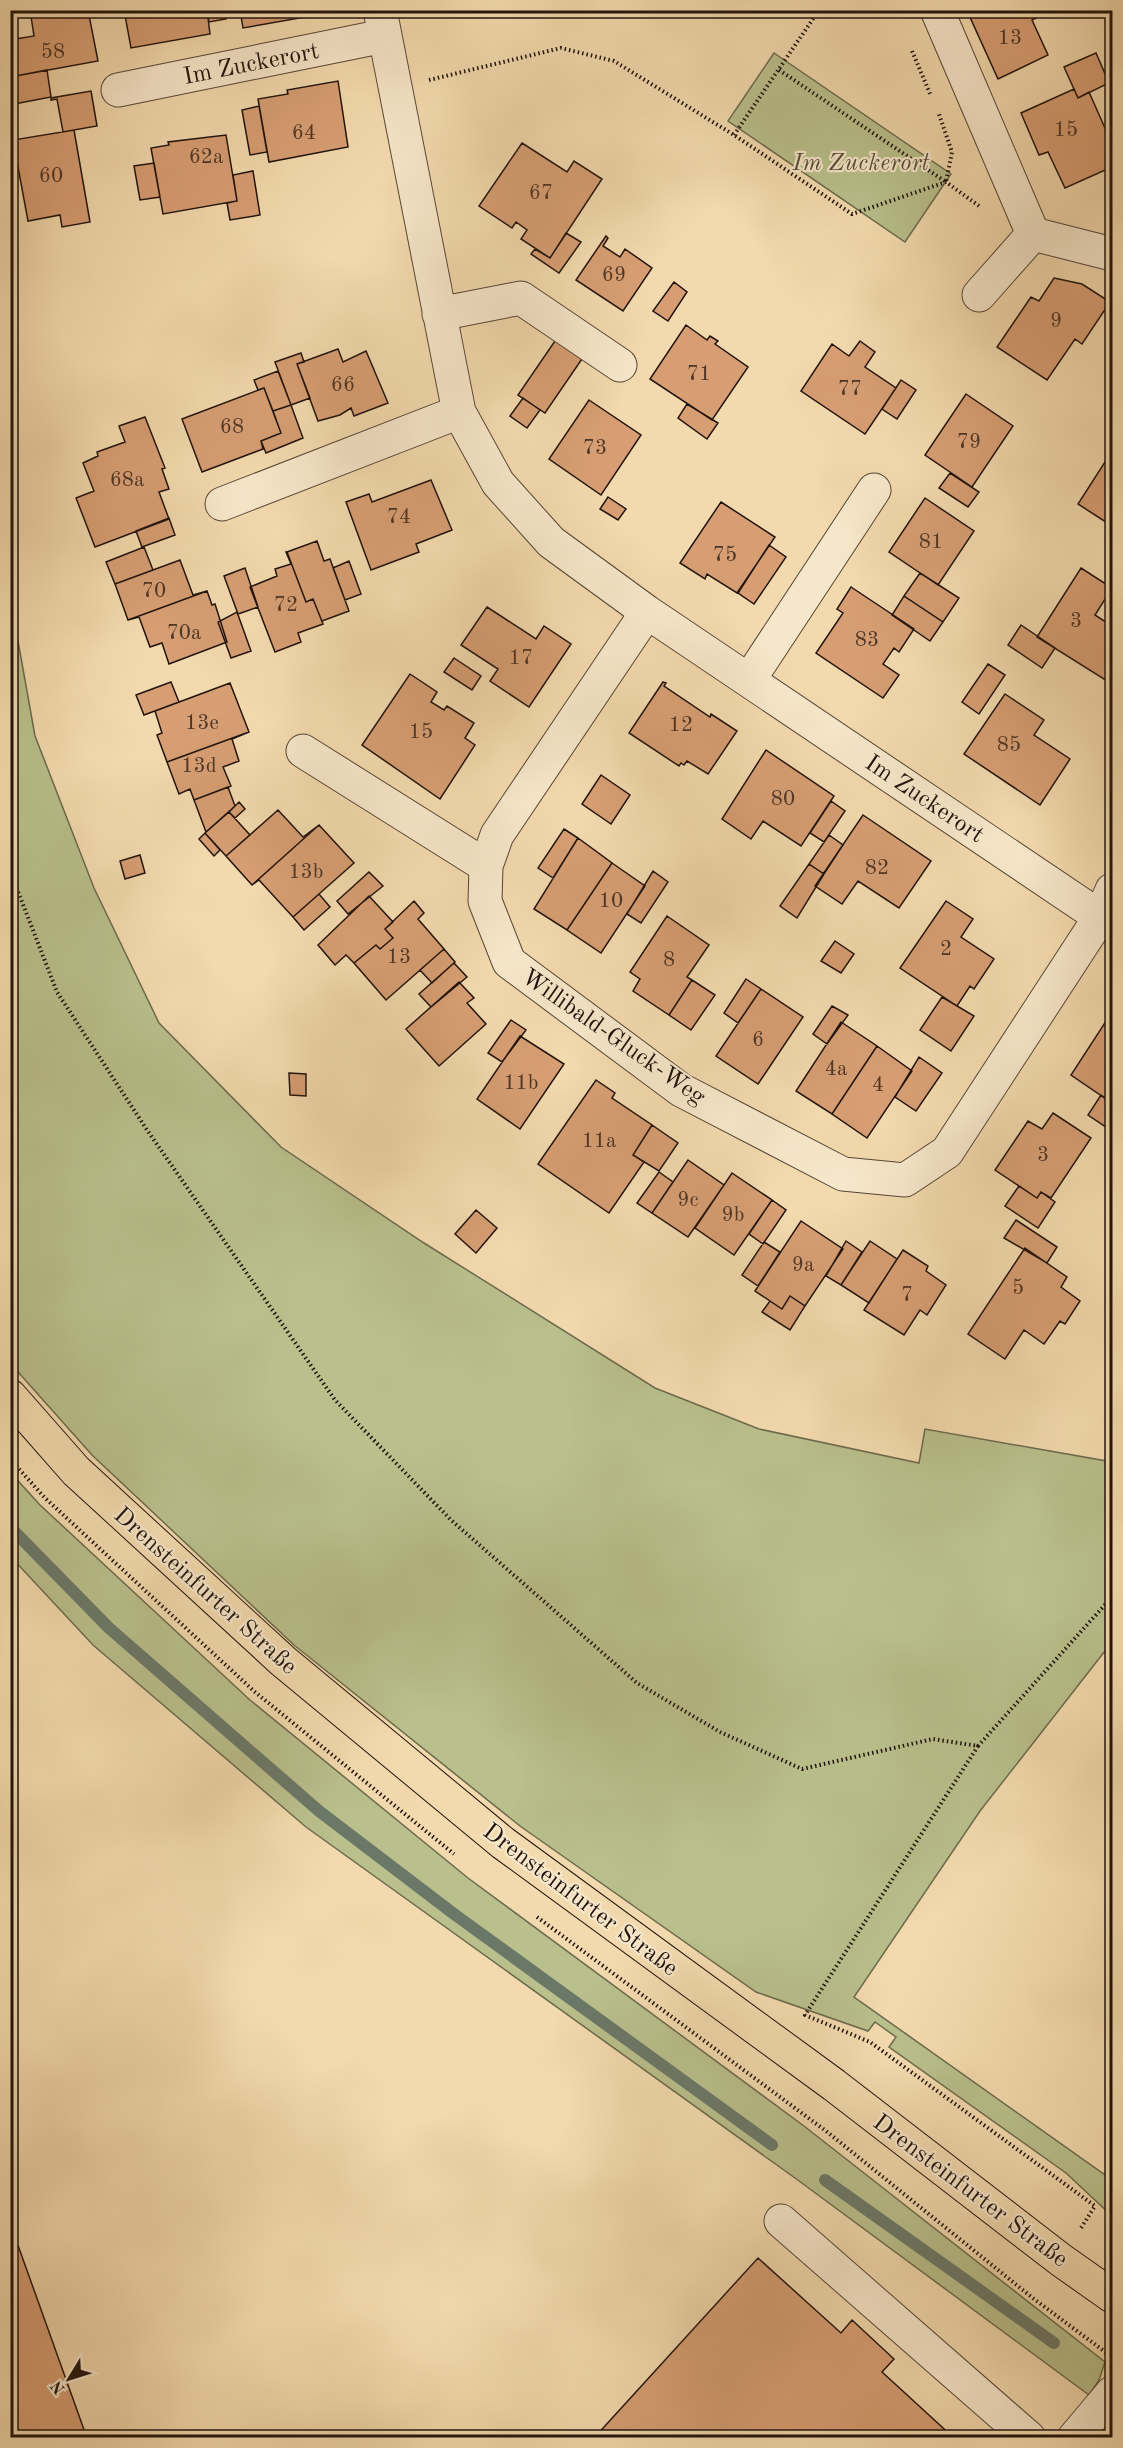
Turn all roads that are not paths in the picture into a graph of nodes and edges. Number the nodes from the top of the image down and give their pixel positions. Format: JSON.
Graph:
{"nodes":[{"id":1,"x":937,"y":10,"type":"edge"},
{"id":2,"x":382,"y":23,"type":"edge"},
{"id":3,"x":118,"y":90,"type":"dead end"},
{"id":4,"x":1033,"y":234,"type":"junction"},
{"id":5,"x":1113,"y":254,"type":"edge"},
{"id":6,"x":979,"y":295,"type":"dead end"},
{"id":7,"x":439,"y":314,"type":"junction"},
{"id":8,"x":620,"y":365,"type":"dead end"},
{"id":9,"x":459,"y":412,"type":"junction"},
{"id":10,"x":874,"y":490,"type":"dead end"},
{"id":11,"x":222,"y":504,"type":"dead end"},
{"id":12,"x":647,"y":612,"type":"junction"},
{"id":13,"x":749,"y":680,"type":"junction"},
{"id":14,"x":303,"y":751,"type":"dead end"},
{"id":15,"x":486,"y":866,"type":"junction"},
{"id":16,"x":1108,"y":911,"type":"edge"},
{"id":17,"x":10,"y":1396,"type":"edge"},
{"id":18,"x":781,"y":2221,"type":"dead end"},
{"id":19,"x":1113,"y":2296,"type":"edge"},
{"id":20,"x":1113,"y":2393,"type":"edge"},
{"id":21,"x":1029,"y":2438,"type":"edge"},
{"id":22,"x":1074,"y":2438,"type":"edge"}],
"edges":[{"from":1,"to":4,"type":"street"},
{"from":2,"to":3,"type":"street","name":"Im Zuckerort"},
{"from":2,"to":7,"type":"street","name":"Im Zuckerort"},
{"from":4,"to":5,"type":"street"},
{"from":4,"to":6,"type":"street"},
{"from":7,"to":8,"type":"street"},
{"from":7,"to":9,"type":"street","name":"Im Zuckerort"},
{"from":9,"to":11,"type":"street"},
{"from":9,"to":12,"type":"street","name":"Im Zuckerort"},
{"from":10,"to":13,"type":"street"},
{"from":12,"to":13,"type":"street","name":"Im Zuckerort"},
{"from":12,"to":15,"type":"street","name":"Willibald-Gluck-Weg"},
{"from":13,"to":16,"type":"street","name":"Im Zuckerort"},
{"from":14,"to":15,"type":"street"},
{"from":15,"to":16,"type":"street","name":"Willibald-Gluck-Weg"},
{"from":17,"to":19,"type":"main road","name":"Drensteinfurter Straße"},
{"from":18,"to":21,"type":"street"},
{"from":20,"to":22,"type":"street"}]}
